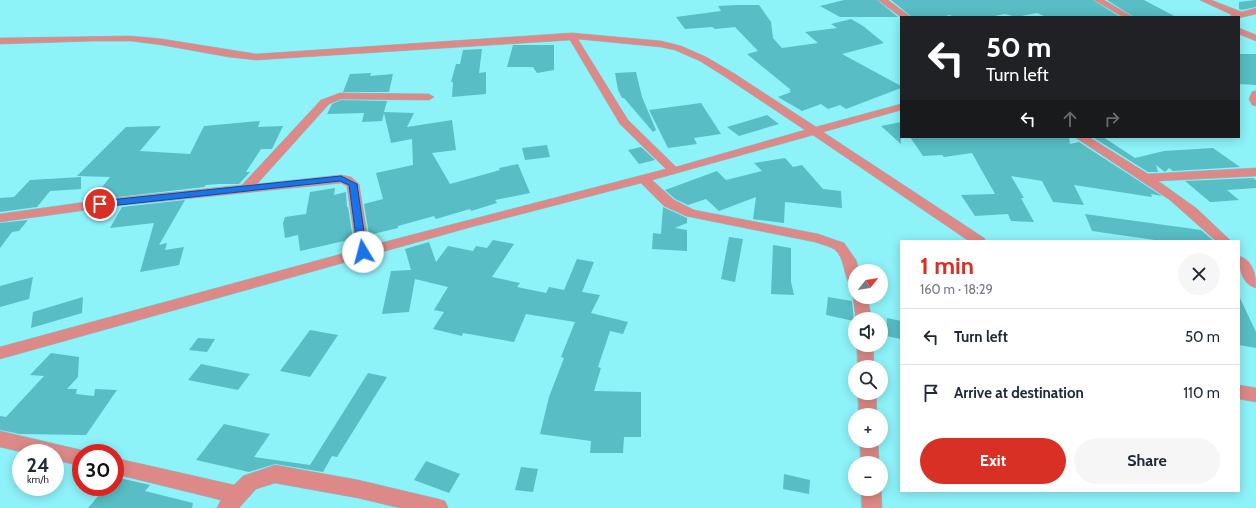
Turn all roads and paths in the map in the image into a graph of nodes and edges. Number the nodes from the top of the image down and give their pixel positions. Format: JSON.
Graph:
{"nodes":[{"id":1,"x":882,"y":0,"type":"edge"},
{"id":2,"x":1098,"y":0,"type":"edge"},
{"id":3,"x":1204,"y":0,"type":"edge"},
{"id":4,"x":1256,"y":10,"type":"edge"},
{"id":5,"x":906,"y":16,"type":"edge"},
{"id":6,"x":1127,"y":16,"type":"edge"},
{"id":7,"x":1237,"y":16,"type":"edge"},
{"id":8,"x":1240,"y":31,"type":"edge"},
{"id":9,"x":572,"y":36,"type":"junction"},
{"id":10,"x":1256,"y":38,"type":"edge"},
{"id":11,"x":0,"y":41,"type":"edge"},
{"id":12,"x":1256,"y":94,"type":"edge"},
{"id":13,"x":429,"y":97,"type":"dead end"},
{"id":14,"x":1256,"y":103,"type":"edge"},
{"id":15,"x":900,"y":107,"type":"edge"},
{"id":16,"x":814,"y":130,"type":"junction"},
{"id":17,"x":1083,"y":138,"type":"edge"},
{"id":18,"x":674,"y":171,"type":"junction"},
{"id":19,"x":1256,"y":172,"type":"edge"},
{"id":20,"x":1144,"y":178,"type":"junction"},
{"id":21,"x":643,"y":179,"type":"junction"},
{"id":22,"x":245,"y":190,"type":"junction"},
{"id":23,"x":0,"y":218,"type":"edge"},
{"id":24,"x":978,"y":240,"type":"edge"},
{"id":25,"x":1223,"y":240,"type":"edge"},
{"id":26,"x":363,"y":252,"type":"junction"},
{"id":27,"x":1240,"y":262,"type":"edge"},
{"id":28,"x":850,"y":264,"type":"edge"},
{"id":29,"x":1256,"y":283,"type":"edge"},
{"id":30,"x":0,"y":352,"type":"edge"},
{"id":31,"x":1240,"y":392,"type":"edge"},
{"id":32,"x":1256,"y":395,"type":"edge"},
{"id":33,"x":0,"y":439,"type":"edge"},
{"id":34,"x":72,"y":456,"type":"edge"},
{"id":35,"x":124,"y":469,"type":"edge"},
{"id":36,"x":871,"y":496,"type":"edge"},
{"id":37,"x":232,"y":501,"type":"edge"},
{"id":38,"x":438,"y":508,"type":"edge"},
{"id":39,"x":872,"y":508,"type":"edge"}],
"edges":[{"from":1,"to":5,"type":"street"},
{"from":2,"to":6,"type":"street"},
{"from":3,"to":7,"type":"street"},
{"from":4,"to":7,"type":"street"},
{"from":8,"to":10,"type":"street"},
{"from":9,"to":11,"type":"street"},
{"from":9,"to":16,"type":"street"},
{"from":9,"to":18,"type":"street"},
{"from":12,"to":14,"type":"street"},
{"from":13,"to":22,"type":"street"},
{"from":15,"to":16,"type":"street"},
{"from":16,"to":18,"type":"street"},
{"from":16,"to":24,"type":"street"},
{"from":17,"to":20,"type":"street"},
{"from":18,"to":21,"type":"street"},
{"from":19,"to":20,"type":"street"},
{"from":20,"to":25,"type":"street"},
{"from":21,"to":26,"type":"street"},
{"from":21,"to":28,"type":"street"},
{"from":22,"to":23,"type":"street"},
{"from":22,"to":26,"type":"street"},
{"from":26,"to":30,"type":"street"},
{"from":27,"to":29,"type":"street"},
{"from":31,"to":32,"type":"street"},
{"from":33,"to":34,"type":"street"},
{"from":35,"to":37,"type":"street"},
{"from":36,"to":39,"type":"street"},
{"from":37,"to":38,"type":"street"}]}
